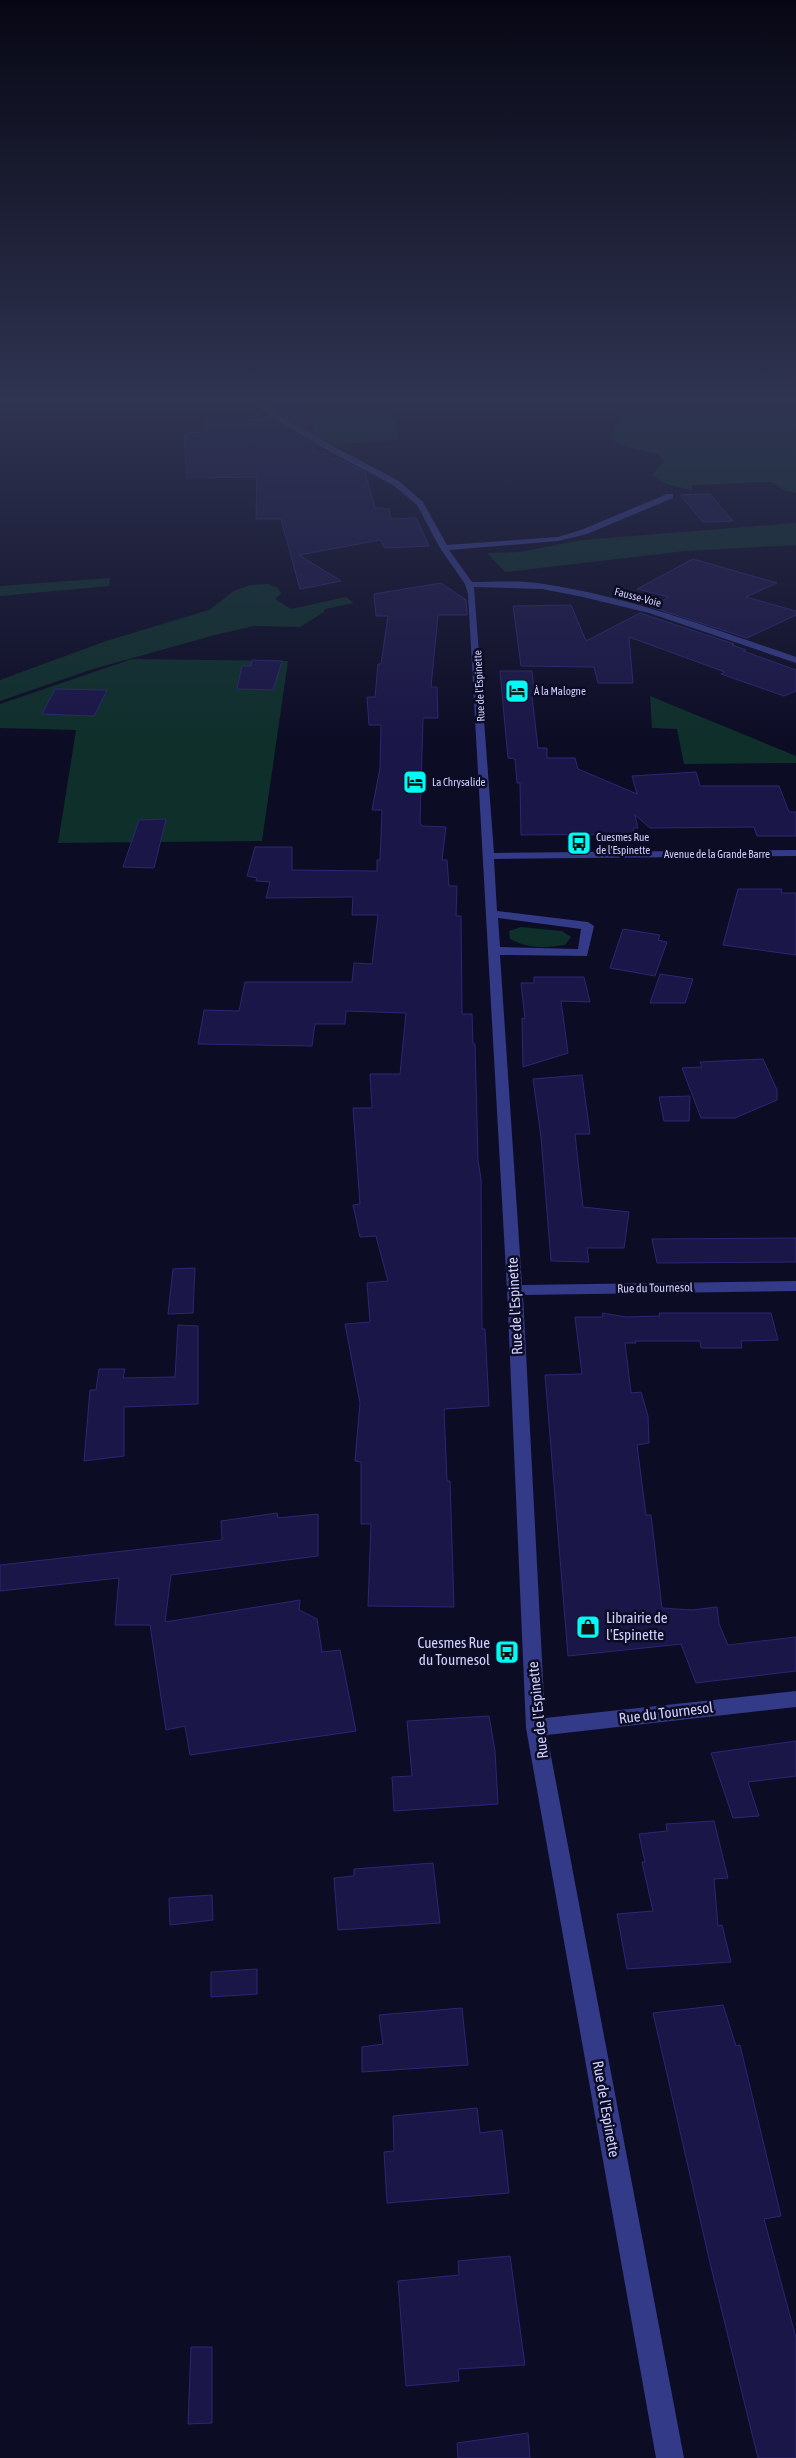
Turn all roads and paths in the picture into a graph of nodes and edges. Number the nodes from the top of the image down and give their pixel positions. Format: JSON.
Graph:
{"nodes":[{"id":1,"x":425,"y":513,"type":"edge"},
{"id":2,"x":630,"y":513,"type":"edge"},
{"id":3,"x":444,"y":548,"type":"junction"},
{"id":4,"x":469,"y":584,"type":"junction"},
{"id":5,"x":796,"y":660,"type":"edge"},
{"id":6,"x":796,"y":853,"type":"edge"},
{"id":7,"x":488,"y":856,"type":"junction"},
{"id":8,"x":492,"y":914,"type":"junction"},
{"id":9,"x":494,"y":951,"type":"junction"},
{"id":10,"x":796,"y":1286,"type":"edge"},
{"id":11,"x":515,"y":1290,"type":"junction"},
{"id":12,"x":796,"y":1699,"type":"edge"},
{"id":13,"x":536,"y":1728,"type":"junction"},
{"id":14,"x":670,"y":2458,"type":"edge"}],
"edges":[{"from":1,"to":3,"type":"street","name":"Rue de l'Espinette"},
{"from":2,"to":3,"type":"street"},
{"from":3,"to":4,"type":"street","name":"Rue de l'Espinette"},
{"from":4,"to":5,"type":"street","name":"Fausse-Voie"},
{"from":4,"to":7,"type":"street","name":"Rue de l'Espinette"},
{"from":6,"to":7,"type":"street","name":"Avenue de la Grande Barre"},
{"from":7,"to":8,"type":"street","name":"Rue de l'Espinette"},
{"from":8,"to":9,"type":"street","name":"Rue de l'Espinette"},
{"from":8,"to":9,"type":"street"},
{"from":9,"to":11,"type":"street","name":"Rue de l'Espinette"},
{"from":10,"to":11,"type":"street","name":"Rue du Tournesol"},
{"from":11,"to":13,"type":"street","name":"Rue de l'Espinette"},
{"from":12,"to":13,"type":"street","name":"Rue du Tournesol"},
{"from":13,"to":14,"type":"street","name":"Rue de l'Espinette"}]}
